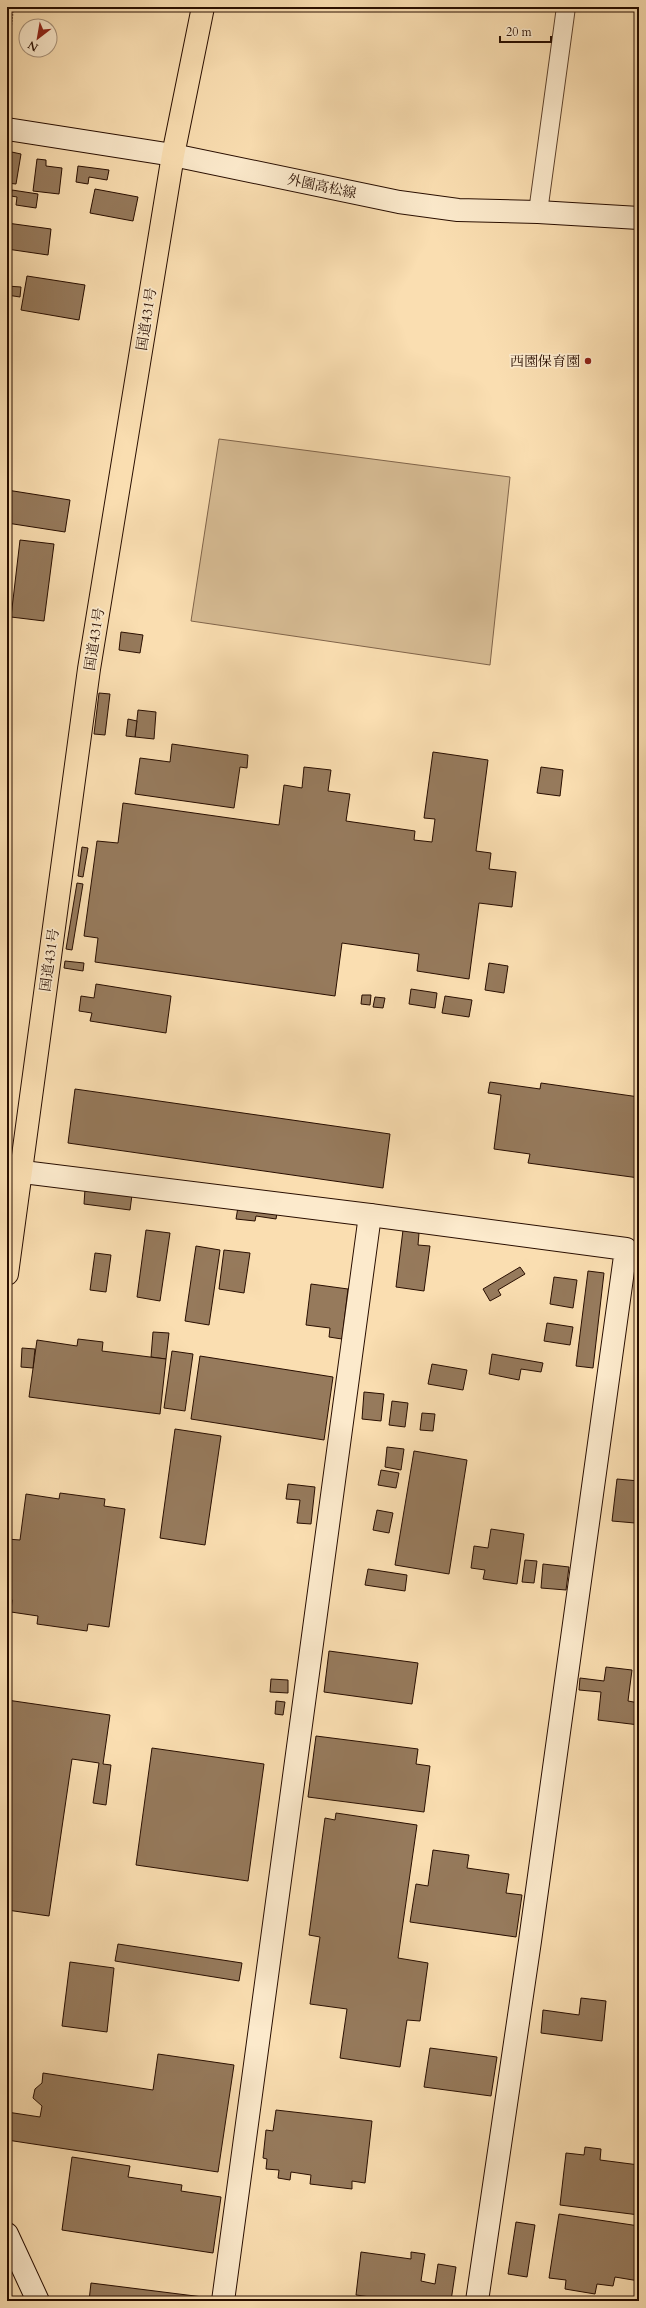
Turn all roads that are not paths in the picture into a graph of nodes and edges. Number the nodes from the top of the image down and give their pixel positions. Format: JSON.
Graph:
{"nodes":[{"id":1,"x":203,"y":7,"type":"edge"},
{"id":2,"x":566,"y":7,"type":"edge"},
{"id":3,"x":7,"y":129,"type":"edge"},
{"id":4,"x":173,"y":155,"type":"junction"},
{"id":5,"x":538,"y":212,"type":"junction"},
{"id":6,"x":639,"y":218,"type":"edge"},
{"id":7,"x":13,"y":1172,"type":"edge"},
{"id":8,"x":370,"y":1215,"type":"junction"},
{"id":9,"x":632,"y":1250,"type":"edge"},
{"id":10,"x":7,"y":1274,"type":"edge"},
{"id":11,"x":7,"y":2234,"type":"edge"},
{"id":12,"x":38,"y":2301,"type":"edge"},
{"id":13,"x":223,"y":2301,"type":"edge"},
{"id":14,"x":477,"y":2301,"type":"edge"}],
"edges":[{"from":1,"to":4,"type":"highway","name":"国道431号"},
{"from":2,"to":5,"type":"street"},
{"from":3,"to":4,"type":"street","name":"外園高松線"},
{"from":4,"to":5,"type":"street","name":"外園高松線"},
{"from":4,"to":7,"type":"highway","name":"国道431号"},
{"from":5,"to":6,"type":"street","name":"外園高松線"},
{"from":7,"to":8,"type":"street"},
{"from":7,"to":10,"type":"highway","name":"国道431号"},
{"from":8,"to":9,"type":"street"},
{"from":8,"to":13,"type":"street"},
{"from":9,"to":14,"type":"street"},
{"from":11,"to":12,"type":"street"}]}
